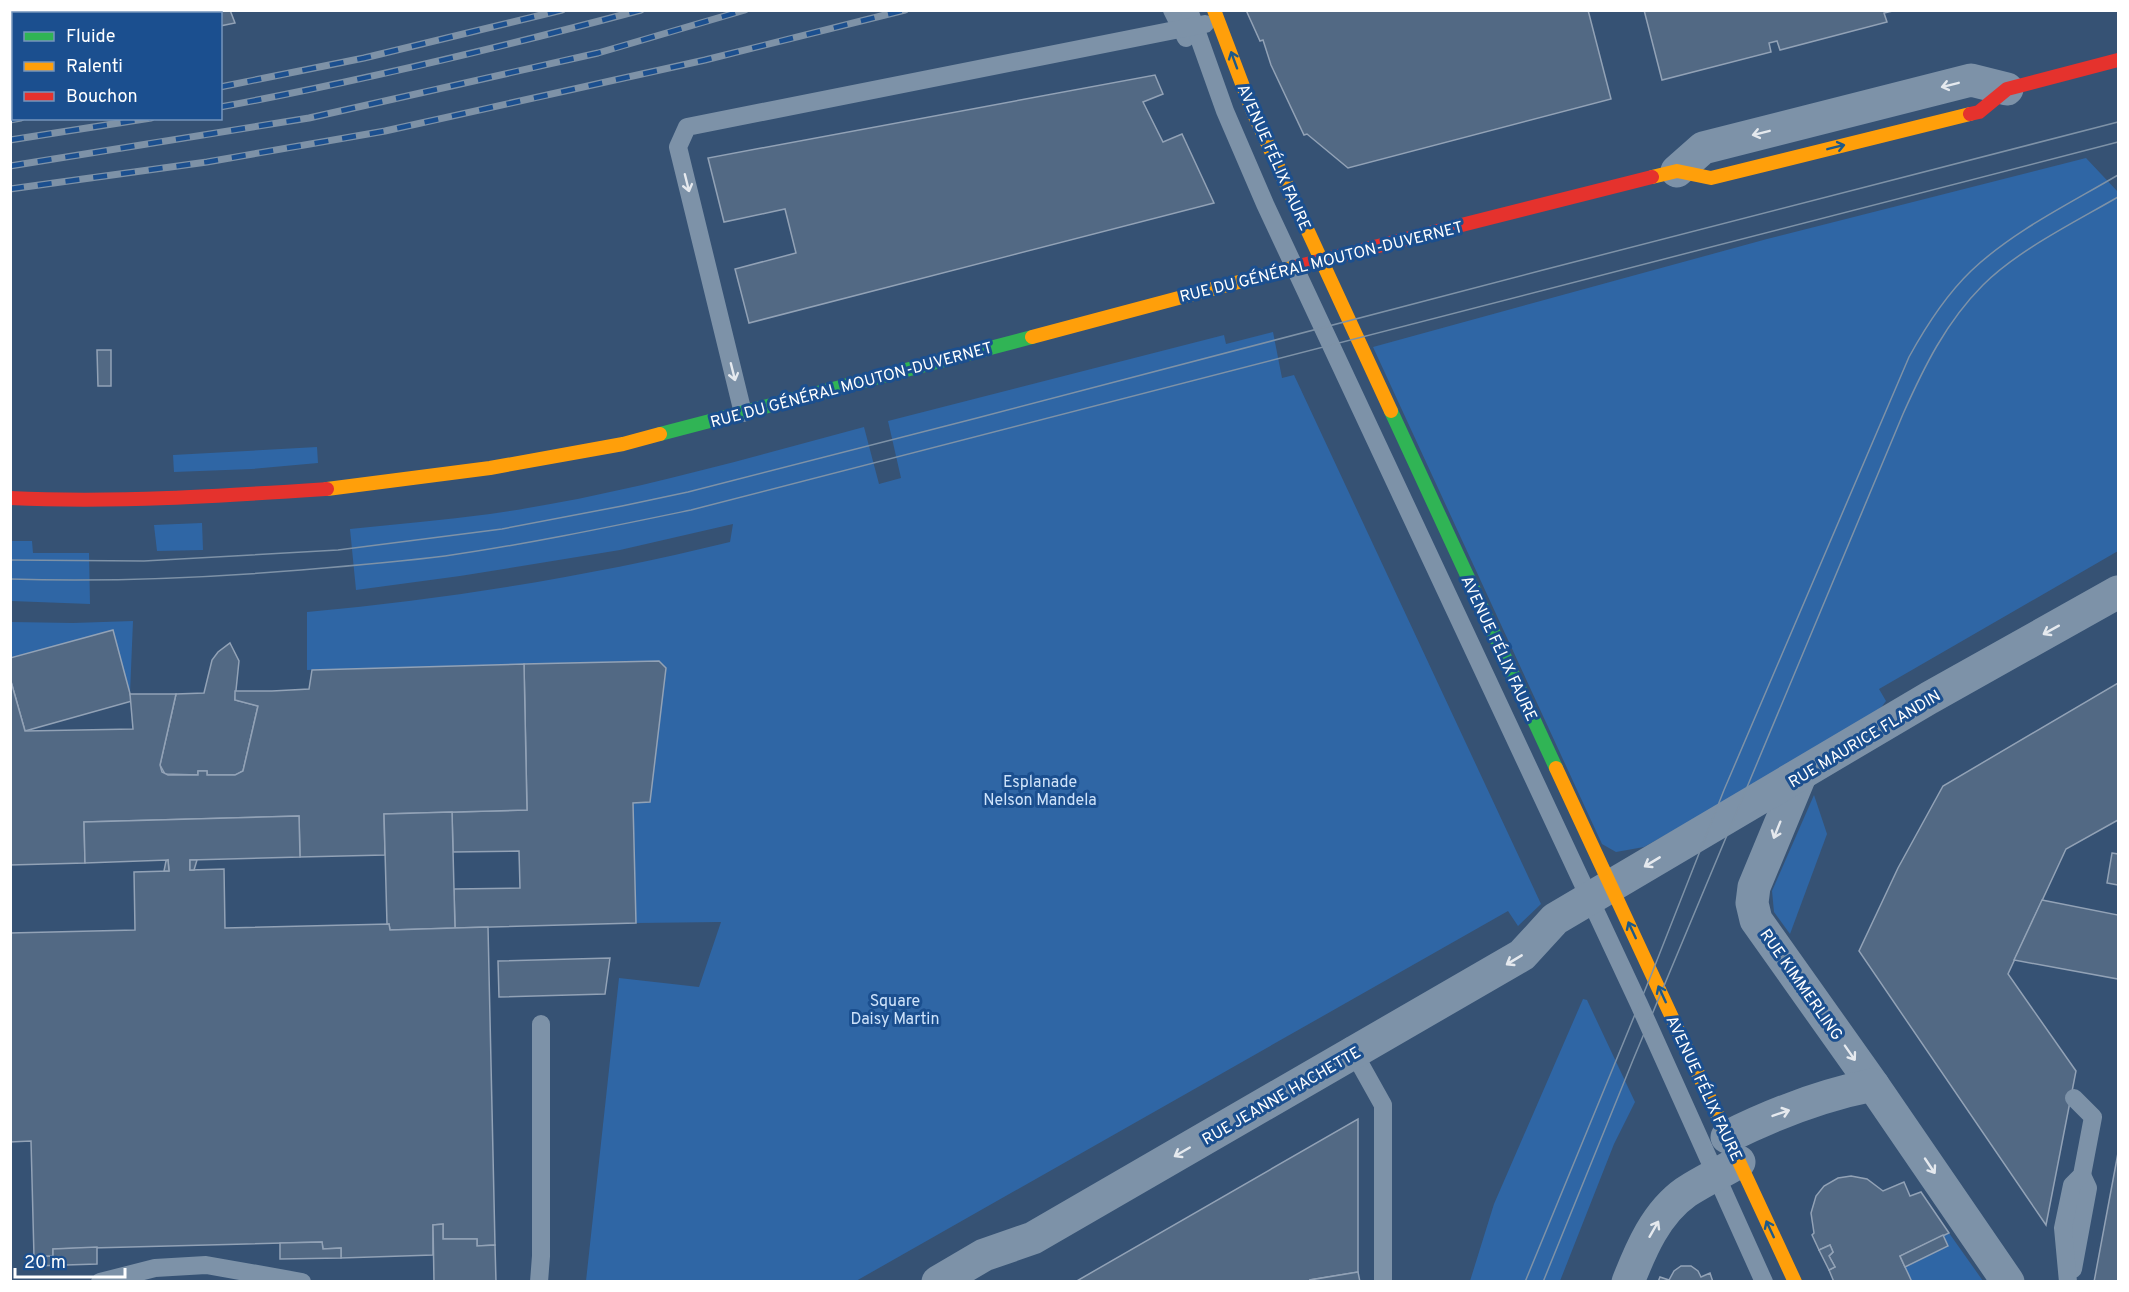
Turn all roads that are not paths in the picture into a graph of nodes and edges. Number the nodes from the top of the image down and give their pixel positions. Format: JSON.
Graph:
{"nodes":[{"id":1,"x":1172,"y":10,"type":"edge"},
{"id":2,"x":1217,"y":16,"type":"edge"},
{"id":3,"x":1188,"y":22,"type":"edge"},
{"id":4,"x":2118,"y":60,"type":"edge"},
{"id":5,"x":2007,"y":89,"type":"joint"},
{"id":6,"x":1677,"y":171,"type":"joint"},
{"id":7,"x":1321,"y":260,"type":"junction"},
{"id":8,"x":1295,"y":267,"type":"junction"},
{"id":9,"x":743,"y":413,"type":"junction"},
{"id":10,"x":10,"y":498,"type":"edge"},
{"id":11,"x":2118,"y":592,"type":"edge"},
{"id":12,"x":1800,"y":776,"type":"junction"},
{"id":13,"x":1600,"y":893,"type":"junction"},
{"id":14,"x":541,"y":1024,"type":"dead end"},
{"id":15,"x":1351,"y":1048,"type":"junction"},
{"id":16,"x":1873,"y":1085,"type":"junction"},
{"id":17,"x":2074,"y":1098,"type":"dead end"},
{"id":18,"x":1727,"y":1158,"type":"junction"},
{"id":19,"x":984,"y":1268,"type":"edge"},
{"id":20,"x":100,"y":1281,"type":"edge"},
{"id":21,"x":302,"y":1281,"type":"edge"},
{"id":22,"x":538,"y":1281,"type":"edge"},
{"id":23,"x":938,"y":1281,"type":"edge"},
{"id":24,"x":1383,"y":1281,"type":"edge"},
{"id":25,"x":1628,"y":1281,"type":"edge"},
{"id":26,"x":1764,"y":1281,"type":"edge"},
{"id":27,"x":1794,"y":1281,"type":"edge"},
{"id":28,"x":2007,"y":1281,"type":"edge"},
{"id":29,"x":2069,"y":1281,"type":"edge"}],
"edges":[{"from":1,"to":3,"type":"lane","name":"AVENUE FÉLIX FAURE"},
{"from":2,"to":3,"type":"lane"},
{"from":7,"to":2,"type":"street","name":"AVENUE FÉLIX FAURE","one_way":true},
{"from":3,"to":8,"type":"lane","name":"AVENUE FÉLIX FAURE"},
{"from":3,"to":9,"type":"lane","one_way":true},
{"from":4,"to":5,"type":"street","name":"RUE DU GÉNÉRAL MOUTON-DUVERNET"},
{"from":5,"to":6,"type":"street","name":"RUE DU GÉNÉRAL MOUTON-DUVERNET"},
{"from":6,"to":7,"type":"street","name":"RUE DU GÉNÉRAL MOUTON-DUVERNET"},
{"from":7,"to":8,"type":"street","name":"RUE DU GÉNÉRAL MOUTON-DUVERNET"},
{"from":7,"to":13,"type":"street","name":"AVENUE FÉLIX FAURE"},
{"from":8,"to":9,"type":"street","name":"RUE DU GÉNÉRAL MOUTON-DUVERNET"},
{"from":8,"to":13,"type":"lane","name":"AVENUE FÉLIX FAURE"},
{"from":9,"to":10,"type":"street","name":"RUE DU GÉNÉRAL MOUTON-DUVERNET"},
{"from":11,"to":12,"type":"street","name":"RUE MAURICE FLANDIN","one_way":true},
{"from":12,"to":13,"type":"street","name":"RUE MAURICE FLANDIN","one_way":true},
{"from":12,"to":16,"type":"street","name":"RUE KIMMERLING","one_way":true},
{"from":13,"to":15,"type":"street","name":"RUE JEANNE HACHETTE","one_way":true},
{"from":18,"to":13,"type":"street","name":"AVENUE FÉLIX FAURE","one_way":true},
{"from":13,"to":18,"type":"lane","name":"AVENUE FÉLIX FAURE"},
{"from":14,"to":22,"type":"lane"},
{"from":15,"to":19,"type":"street","name":"RUE JEANNE HACHETTE","one_way":true},
{"from":15,"to":24,"type":"lane"},
{"from":18,"to":16,"type":"street","one_way":true},
{"from":16,"to":28,"type":"street","name":"RUE KIMMERLING","one_way":true},
{"from":17,"to":29,"type":"lane"},
{"from":25,"to":18,"type":"street","one_way":true},
{"from":18,"to":26,"type":"lane","name":"AVENUE FÉLIX FAURE"},
{"from":27,"to":18,"type":"street","name":"AVENUE FÉLIX FAURE","one_way":true},
{"from":19,"to":23,"type":"street","name":"RUE JEANNE HACHETTE"},
{"from":20,"to":21,"type":"lane"}]}
